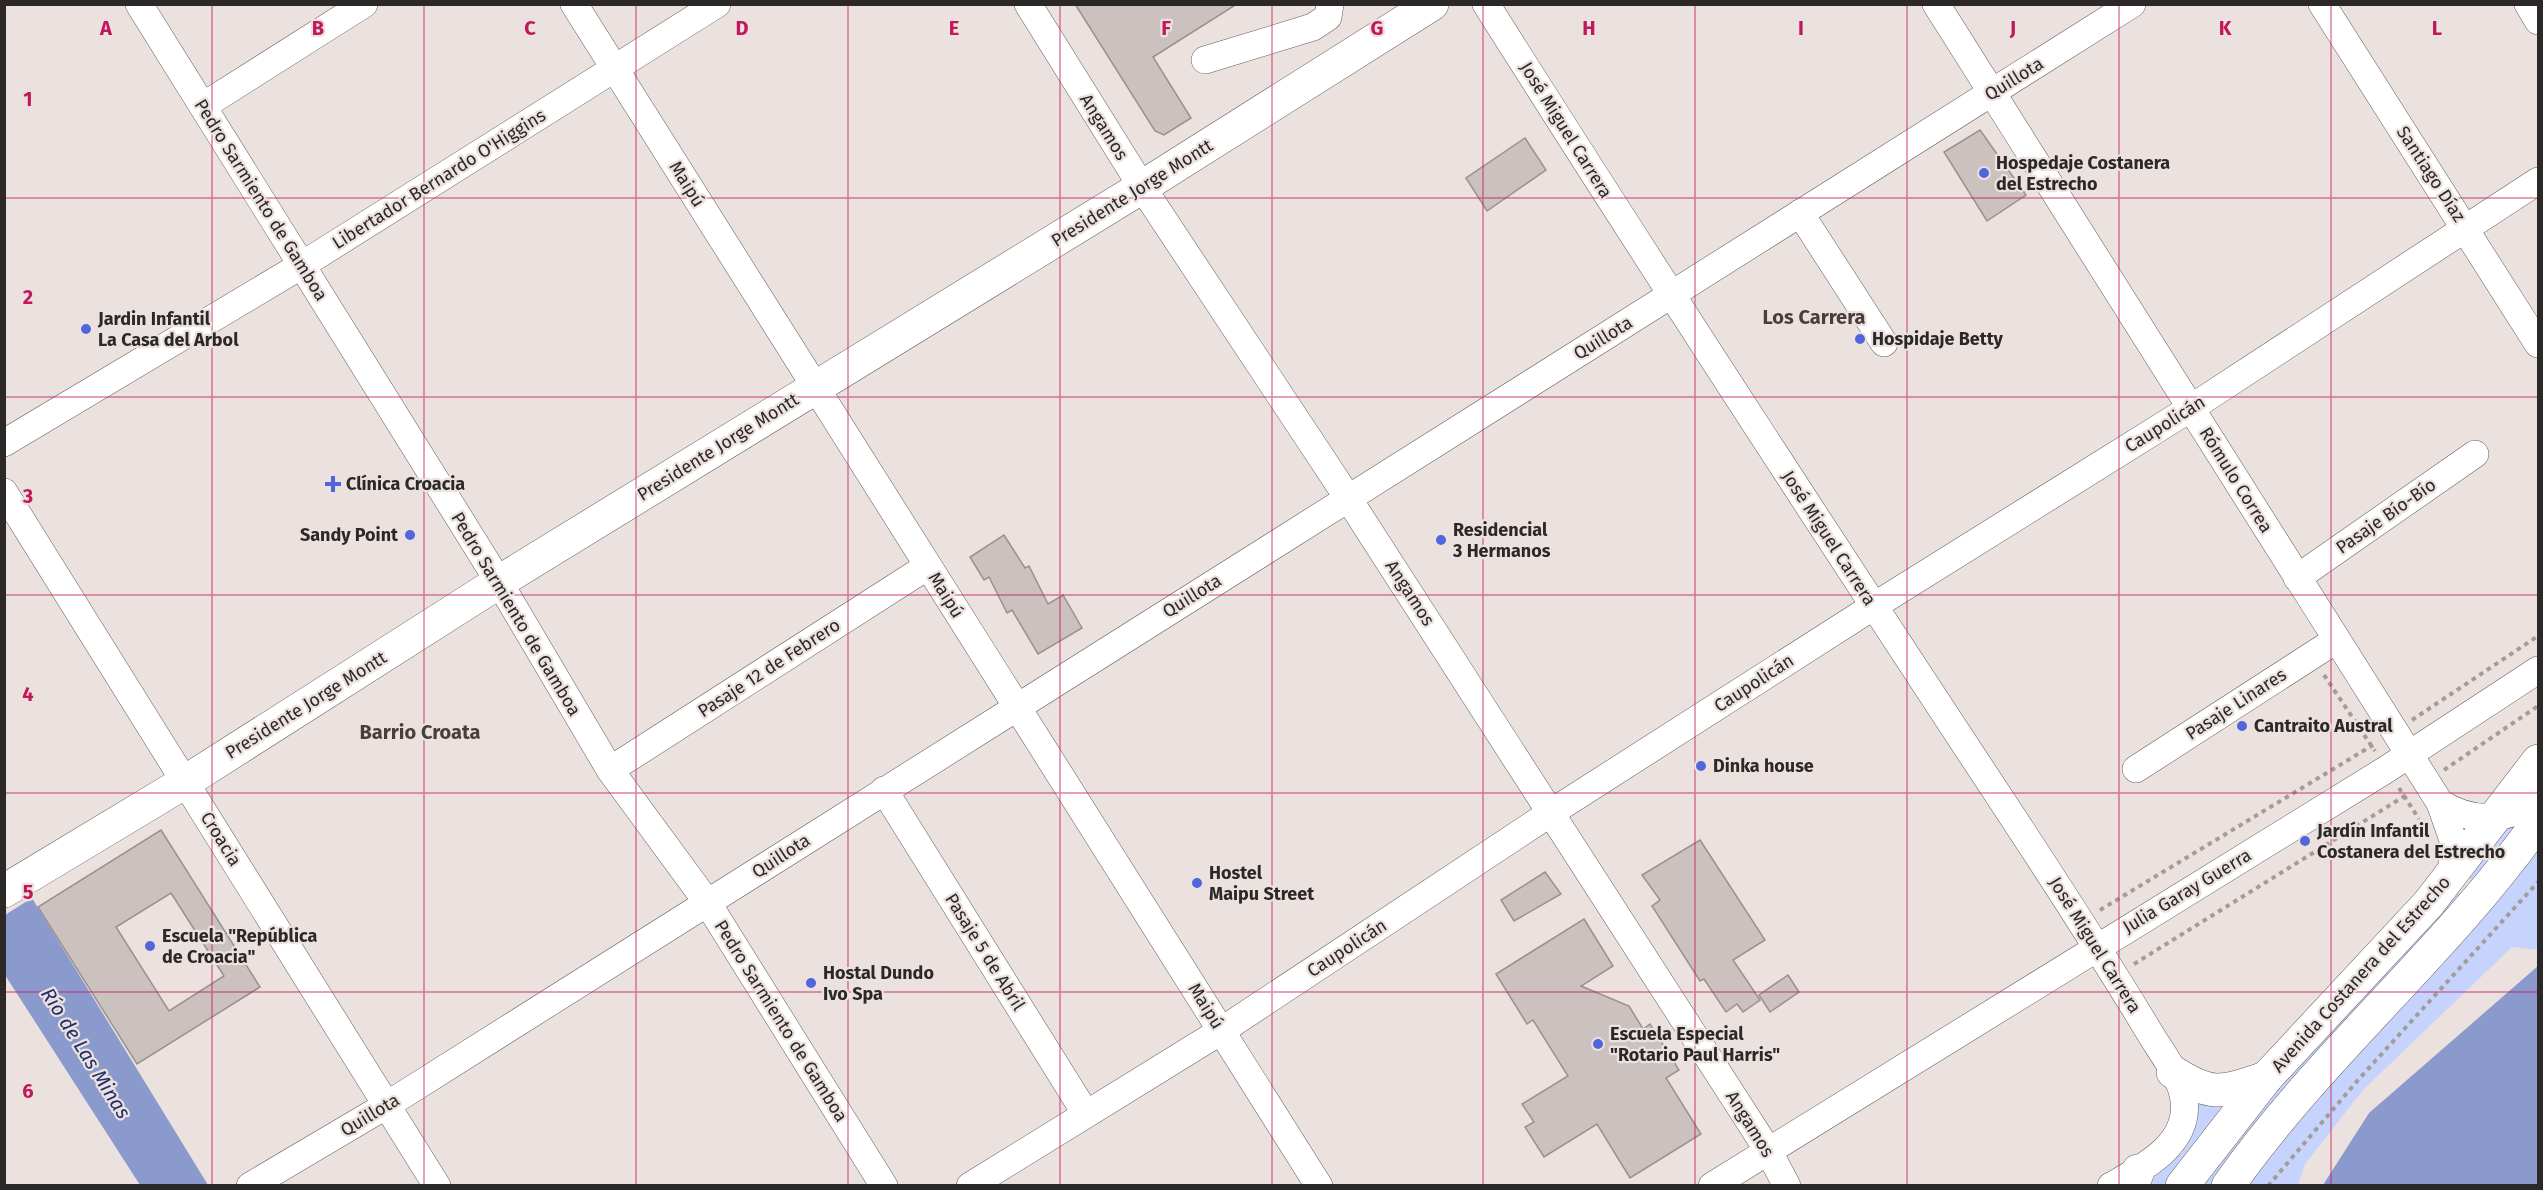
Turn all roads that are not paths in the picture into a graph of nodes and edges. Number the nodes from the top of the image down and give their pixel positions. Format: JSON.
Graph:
{"nodes":[{"id":1,"x":139,"y":4,"type":"edge"},
{"id":2,"x":364,"y":4,"type":"edge"},
{"id":3,"x":574,"y":4,"type":"edge"},
{"id":4,"x":717,"y":4,"type":"edge"},
{"id":5,"x":1028,"y":4,"type":"edge"},
{"id":6,"x":1330,"y":4,"type":"edge"},
{"id":7,"x":1432,"y":4,"type":"edge"},
{"id":8,"x":1486,"y":4,"type":"edge"},
{"id":9,"x":1936,"y":4,"type":"edge"},
{"id":10,"x":2132,"y":4,"type":"edge"},
{"id":11,"x":2322,"y":4,"type":"edge"},
{"id":12,"x":2528,"y":4,"type":"edge"},
{"id":13,"x":2538,"y":21,"type":"edge"},
{"id":14,"x":1205,"y":60,"type":"dead end"},
{"id":15,"x":614,"y":69,"type":"junction"},
{"id":16,"x":1992,"y":93,"type":"junction"},
{"id":17,"x":203,"y":106,"type":"junction"},
{"id":18,"x":2538,"y":181,"type":"edge"},
{"id":19,"x":1142,"y":187,"type":"junction"},
{"id":20,"x":1800,"y":213,"type":"junction"},
{"id":21,"x":2465,"y":227,"type":"junction"},
{"id":22,"x":302,"y":265,"type":"junction"},
{"id":23,"x":1671,"y":296,"type":"junction"},
{"id":24,"x":1884,"y":343,"type":"dead end"},
{"id":25,"x":2538,"y":344,"type":"edge"},
{"id":26,"x":815,"y":387,"type":"junction"},
{"id":27,"x":2191,"y":408,"type":"junction"},
{"id":28,"x":4,"y":443,"type":"edge"},
{"id":29,"x":2475,"y":454,"type":"dead end"},
{"id":30,"x":4,"y":492,"type":"edge"},
{"id":31,"x":1348,"y":498,"type":"junction"},
{"id":32,"x":928,"y":566,"type":"junction"},
{"id":33,"x":2297,"y":578,"type":"junction"},
{"id":34,"x":499,"y":582,"type":"junction"},
{"id":35,"x":1874,"y":606,"type":"junction"},
{"id":36,"x":2336,"y":640,"type":"junction"},
{"id":37,"x":2538,"y":670,"type":"edge"},
{"id":38,"x":1017,"y":706,"type":"junction"},
{"id":39,"x":2409,"y":755,"type":"junction"},
{"id":40,"x":2538,"y":761,"type":"edge"},
{"id":41,"x":2136,"y":769,"type":"dead end"},
{"id":42,"x":610,"y":770,"type":"junction"},
{"id":43,"x":185,"y":782,"type":"junction"},
{"id":44,"x":884,"y":790,"type":"junction"},
{"id":45,"x":2433,"y":793,"type":"junction"},
{"id":46,"x":2538,"y":801,"type":"edge"},
{"id":47,"x":1552,"y":812,"type":"junction"},
{"id":48,"x":2497,"y":818,"type":"junction"},
{"id":49,"x":2538,"y":822,"type":"edge"},
{"id":50,"x":2452,"y":875,"type":"junction"},
{"id":51,"x":12,"y":886,"type":"edge"},
{"id":52,"x":707,"y":902,"type":"junction"},
{"id":53,"x":2097,"y":945,"type":"junction"},
{"id":54,"x":1221,"y":1031,"type":"junction"},
{"id":55,"x":2173,"y":1072,"type":"junction"},
{"id":56,"x":2266,"y":1078,"type":"junction"},
{"id":57,"x":387,"y":1105,"type":"junction"},
{"id":58,"x":1086,"y":1114,"type":"junction"},
{"id":59,"x":1769,"y":1152,"type":"junction"},
{"id":60,"x":2127,"y":1180,"type":"edge"},
{"id":61,"x":250,"y":1185,"type":"edge"},
{"id":62,"x":438,"y":1185,"type":"edge"},
{"id":63,"x":884,"y":1185,"type":"edge"},
{"id":64,"x":970,"y":1185,"type":"edge"},
{"id":65,"x":1319,"y":1185,"type":"edge"},
{"id":66,"x":1712,"y":1185,"type":"edge"},
{"id":67,"x":1787,"y":1185,"type":"edge"},
{"id":68,"x":2182,"y":1185,"type":"edge"},
{"id":69,"x":2228,"y":1185,"type":"edge"}],
"edges":[{"from":1,"to":17,"type":"street","name":"Pedro Sarmiento de Gamboa"},
{"from":2,"to":17,"type":"street"},
{"from":3,"to":15,"type":"street","name":"Maipú"},
{"from":4,"to":15,"type":"street","name":"Libertador Bernardo O'Higgins"},
{"from":5,"to":19,"type":"street","name":"Angamos"},
{"from":6,"to":14,"type":"street"},
{"from":7,"to":19,"type":"main road","name":"Presidente Jorge Montt"},
{"from":8,"to":23,"type":"street","name":"José Miguel Carrera"},
{"from":9,"to":16,"type":"street","name":"Rómulo Correa"},
{"from":10,"to":16,"type":"street","name":"Quillota"},
{"from":11,"to":21,"type":"street","name":"Santiago Díaz"},
{"from":12,"to":13,"type":"street"},
{"from":15,"to":22,"type":"street","name":"Libertador Bernardo O'Higgins"},
{"from":15,"to":26,"type":"street","name":"Maipú"},
{"from":16,"to":20,"type":"street","name":"Quillota"},
{"from":16,"to":27,"type":"street","name":"Rómulo Correa"},
{"from":17,"to":22,"type":"street","name":"Pedro Sarmiento de Gamboa"},
{"from":18,"to":21,"type":"street","name":"Caupolicán"},
{"from":19,"to":26,"type":"main road","name":"Presidente Jorge Montt"},
{"from":19,"to":31,"type":"street","name":"Angamos"},
{"from":20,"to":23,"type":"street","name":"Quillota"},
{"from":20,"to":24,"type":"street"},
{"from":21,"to":25,"type":"street","name":"Santiago Díaz"},
{"from":21,"to":27,"type":"street","name":"Caupolicán"},
{"from":22,"to":28,"type":"street","name":"Libertador Bernardo O'Higgins"},
{"from":22,"to":34,"type":"street","name":"Pedro Sarmiento de Gamboa"},
{"from":23,"to":31,"type":"street","name":"Quillota"},
{"from":23,"to":35,"type":"street","name":"José Miguel Carrera"},
{"from":26,"to":32,"type":"street","name":"Maipú"},
{"from":26,"to":34,"type":"main road","name":"Presidente Jorge Montt"},
{"from":27,"to":33,"type":"street","name":"Rómulo Correa"},
{"from":27,"to":35,"type":"street","name":"Caupolicán"},
{"from":29,"to":33,"type":"street","name":"Pasaje Bío-Bío"},
{"from":30,"to":43,"type":"street","name":"Croacia"},
{"from":31,"to":38,"type":"street","name":"Quillota"},
{"from":31,"to":47,"type":"street","name":"Angamos"},
{"from":32,"to":38,"type":"street","name":"Maipú"},
{"from":32,"to":42,"type":"street","name":"Pasaje 12 de Febrero"},
{"from":33,"to":36,"type":"street","name":"Rómulo Correa"},
{"from":34,"to":42,"type":"street","name":"Pedro Sarmiento de Gamboa"},
{"from":34,"to":43,"type":"main road","name":"Presidente Jorge Montt"},
{"from":35,"to":47,"type":"street","name":"Caupolicán"},
{"from":35,"to":53,"type":"street","name":"José Miguel Carrera"},
{"from":36,"to":39,"type":"street","name":"Rómulo Correa"},
{"from":36,"to":41,"type":"street","name":"Pasaje Linares"},
{"from":37,"to":39,"type":"street","name":"Julia Garay Guerra"},
{"from":38,"to":44,"type":"street","name":"Quillota"},
{"from":38,"to":54,"type":"street","name":"Maipú"},
{"from":39,"to":45,"type":"street","name":"Rómulo Correa"},
{"from":39,"to":53,"type":"street","name":"Julia Garay Guerra"},
{"from":40,"to":48,"type":"main road","name":"Avenida Costanera del Estrecho"},
{"from":42,"to":52,"type":"street","name":"Pedro Sarmiento de Gamboa"},
{"from":43,"to":51,"type":"main road","name":"Presidente Jorge Montt"},
{"from":43,"to":57,"type":"street","name":"Croacia"},
{"from":44,"to":52,"type":"street","name":"Quillota"},
{"from":44,"to":58,"type":"street","name":"Pasaje 5 de Abril"},
{"from":45,"to":48,"type":"street"},
{"from":45,"to":50,"type":"street","name":"Rómulo Correa"},
{"from":46,"to":48,"type":"street"},
{"from":47,"to":54,"type":"street","name":"Caupolicán"},
{"from":47,"to":59,"type":"street","name":"Angamos"},
{"from":48,"to":50,"type":"main road","name":"Avenida Costanera del Estrecho"},
{"from":49,"to":69,"type":"main road","name":"Avenida Costanera del Estrecho"},
{"from":50,"to":56,"type":"main road","name":"Avenida Costanera del Estrecho"},
{"from":52,"to":57,"type":"street","name":"Quillota"},
{"from":52,"to":63,"type":"street","name":"Pedro Sarmiento de Gamboa"},
{"from":53,"to":55,"type":"street","name":"José Miguel Carrera"},
{"from":53,"to":59,"type":"street","name":"Julia Garay Guerra"},
{"from":54,"to":58,"type":"street","name":"Caupolicán"},
{"from":54,"to":65,"type":"street","name":"Maipú"},
{"from":55,"to":56,"type":"main road"},
{"from":55,"to":60,"type":"street","name":"José Miguel Carrera"},
{"from":56,"to":68,"type":"main road","name":"Avenida Costanera del Estrecho"},
{"from":57,"to":61,"type":"street","name":"Quillota"},
{"from":57,"to":62,"type":"street","name":"Croacia"},
{"from":58,"to":64,"type":"street","name":"Caupolicán"},
{"from":59,"to":66,"type":"street","name":"Julia Garay Guerra"},
{"from":59,"to":67,"type":"street","name":"Angamos"}]}
